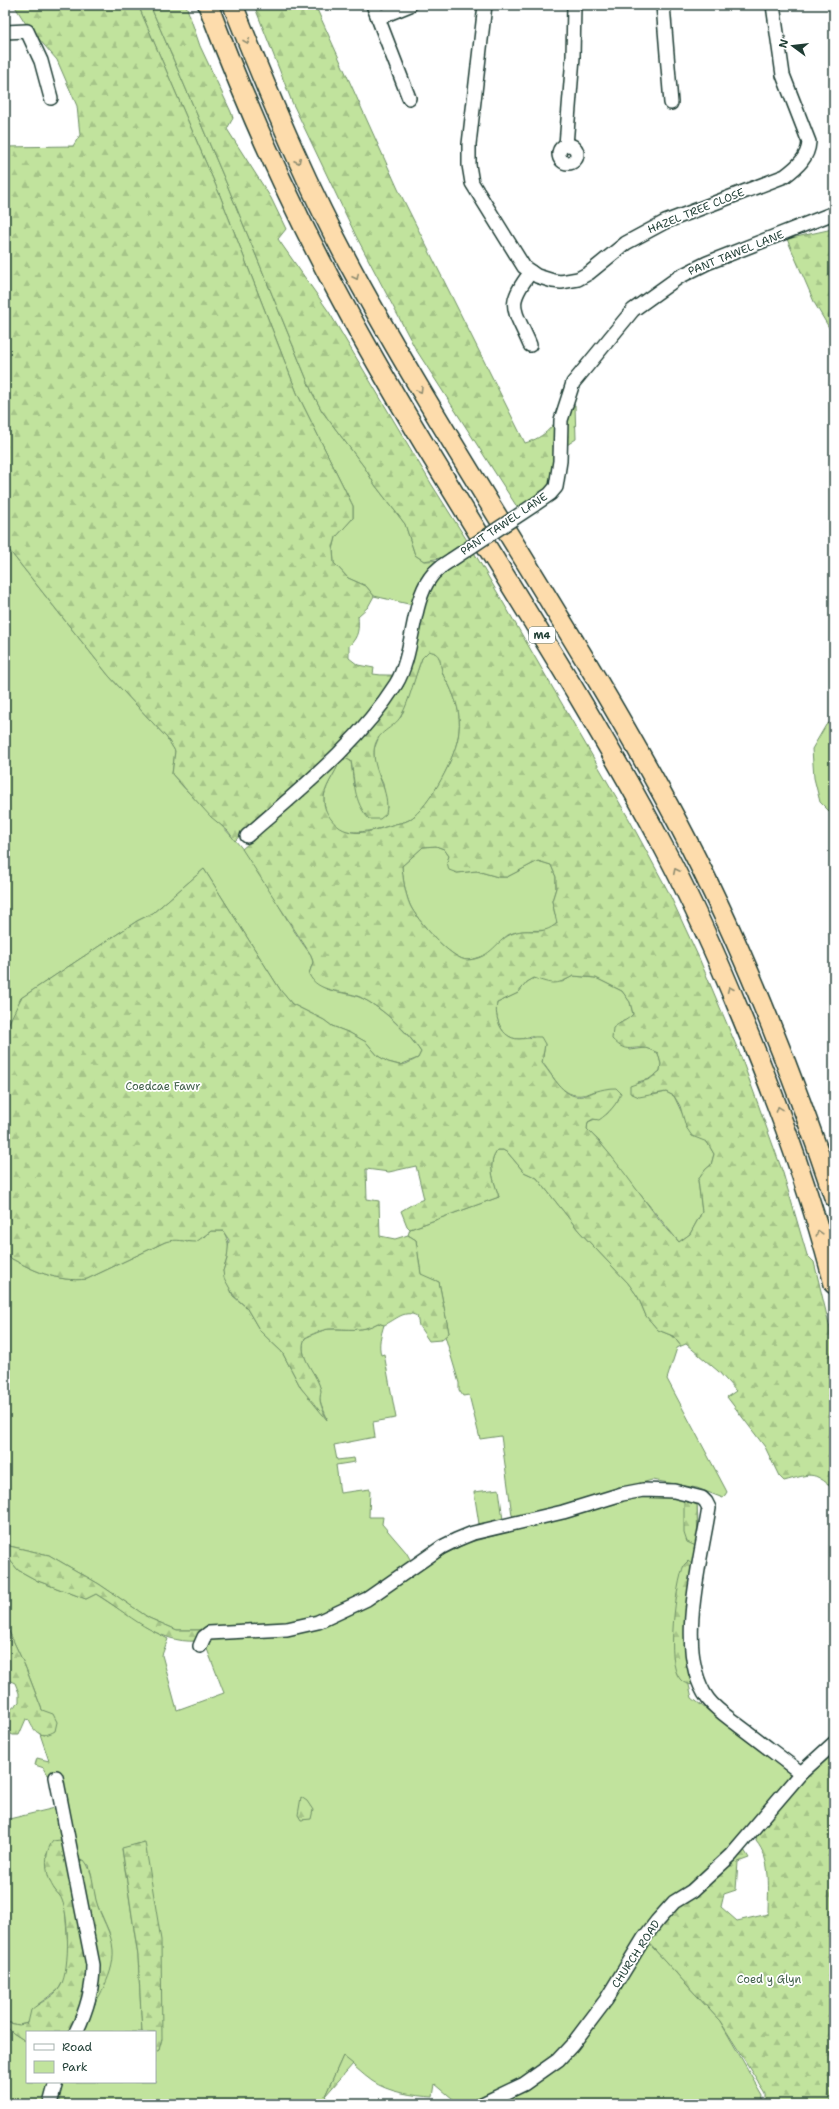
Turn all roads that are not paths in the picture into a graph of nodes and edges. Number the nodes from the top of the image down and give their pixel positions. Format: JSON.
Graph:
{"nodes":[{"id":1,"x":208,"y":5,"type":"edge"},
{"id":2,"x":233,"y":5,"type":"edge"},
{"id":3,"x":373,"y":5,"type":"edge"},
{"id":4,"x":410,"y":5,"type":"edge"},
{"id":5,"x":485,"y":5,"type":"edge"},
{"id":6,"x":574,"y":5,"type":"edge"},
{"id":7,"x":662,"y":5,"type":"edge"},
{"id":8,"x":773,"y":5,"type":"edge"},
{"id":9,"x":378,"y":18,"type":"junction"},
{"id":10,"x":5,"y":32,"type":"edge"},
{"id":11,"x":51,"y":98,"type":"dead end"},
{"id":12,"x":409,"y":98,"type":"dead end"},
{"id":13,"x":671,"y":103,"type":"dead end"},
{"id":14,"x":566,"y":145,"type":"dead end"},
{"id":15,"x":834,"y":213,"type":"edge"},
{"id":16,"x":531,"y":272,"type":"junction"},
{"id":17,"x":530,"y":345,"type":"dead end"},
{"id":18,"x":247,"y":836,"type":"dead end"},
{"id":19,"x":834,"y":1197,"type":"edge"},
{"id":20,"x":834,"y":1284,"type":"edge"},
{"id":21,"x":200,"y":1646,"type":"dead end"},
{"id":22,"x":834,"y":1743,"type":"edge"},
{"id":23,"x":800,"y":1773,"type":"junction"},
{"id":24,"x":56,"y":1777,"type":"dead end"},
{"id":25,"x":76,"y":2031,"type":"edge"},
{"id":26,"x":56,"y":2083,"type":"edge"},
{"id":27,"x":50,"y":2104,"type":"edge"},
{"id":28,"x":482,"y":2104,"type":"edge"}],
"edges":[{"from":20,"to":1,"type":"highway","number":"M4","one_way":true},
{"from":2,"to":19,"type":"highway","number":"M4","one_way":true},
{"from":3,"to":9,"type":"street"},
{"from":4,"to":9,"type":"street"},
{"from":5,"to":16,"type":"street","name":"HAZEL TREE CLOSE"},
{"from":6,"to":14,"type":"street"},
{"from":7,"to":13,"type":"street"},
{"from":8,"to":16,"type":"street","name":"HAZEL TREE CLOSE"},
{"from":9,"to":12,"type":"street"},
{"from":10,"to":11,"type":"street"},
{"from":15,"to":18,"type":"street","name":"PANT TAWEL LANE","bridge":true},
{"from":16,"to":17,"type":"street"},
{"from":21,"to":23,"type":"street"},
{"from":22,"to":23,"type":"street","name":"CHURCH ROAD"},
{"from":23,"to":28,"type":"street","name":"CHURCH ROAD"},
{"from":24,"to":25,"type":"street"},
{"from":26,"to":27,"type":"street"}]}
